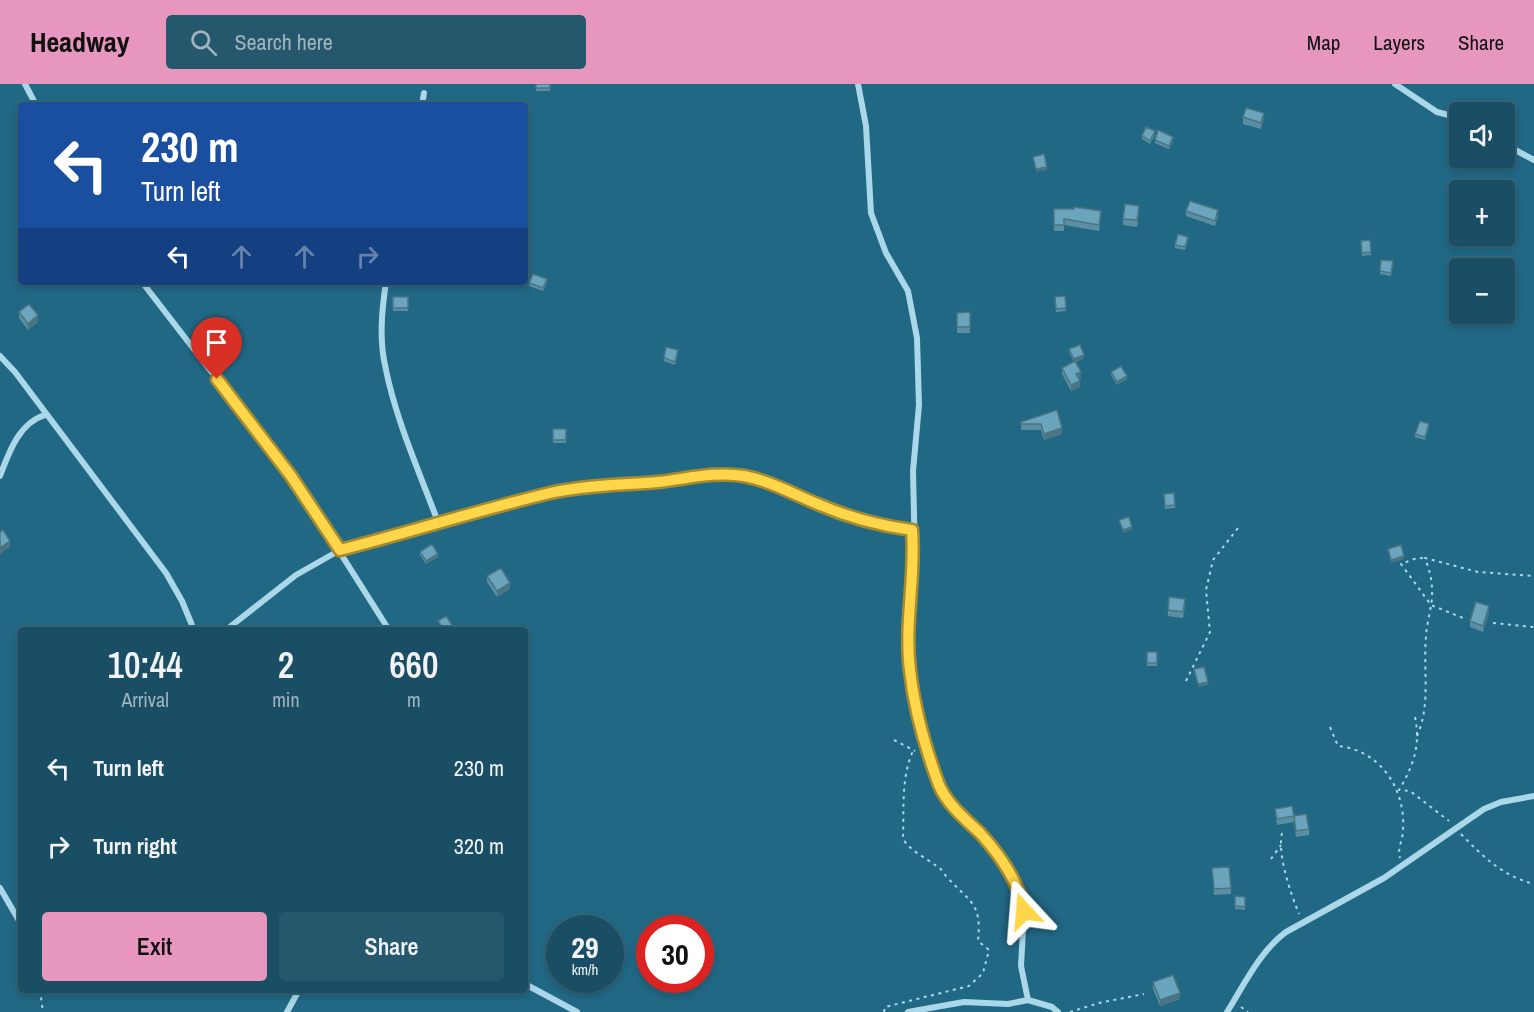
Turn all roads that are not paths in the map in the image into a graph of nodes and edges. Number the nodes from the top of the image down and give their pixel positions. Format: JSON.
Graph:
{"nodes":[{"id":1,"x":25,"y":84,"type":"edge"},
{"id":2,"x":858,"y":84,"type":"edge"},
{"id":3,"x":1395,"y":84,"type":"edge"},
{"id":4,"x":424,"y":93,"type":"dead end"},
{"id":5,"x":34,"y":102,"type":"edge"},
{"id":6,"x":422,"y":102,"type":"edge"},
{"id":7,"x":1449,"y":115,"type":"edge"},
{"id":8,"x":1515,"y":150,"type":"edge"},
{"id":9,"x":1534,"y":160,"type":"edge"},
{"id":10,"x":144,"y":285,"type":"edge"},
{"id":11,"x":386,"y":285,"type":"edge"},
{"id":12,"x":0,"y":356,"type":"edge"},
{"id":13,"x":45,"y":415,"type":"junction"},
{"id":14,"x":0,"y":476,"type":"edge"},
{"id":15,"x":438,"y":522,"type":"junction"},
{"id":16,"x":912,"y":530,"type":"junction"},
{"id":17,"x":340,"y":550,"type":"junction"},
{"id":18,"x":193,"y":627,"type":"edge"},
{"id":19,"x":230,"y":627,"type":"edge"},
{"id":20,"x":387,"y":627,"type":"edge"},
{"id":21,"x":1534,"y":796,"type":"edge"},
{"id":22,"x":0,"y":888,"type":"edge"},
{"id":23,"x":18,"y":919,"type":"edge"},
{"id":24,"x":528,"y":986,"type":"edge"},
{"id":25,"x":297,"y":993,"type":"edge"},
{"id":26,"x":1028,"y":1000,"type":"junction"},
{"id":27,"x":287,"y":1012,"type":"edge"},
{"id":28,"x":577,"y":1012,"type":"edge"},
{"id":29,"x":908,"y":1012,"type":"edge"},
{"id":30,"x":1058,"y":1012,"type":"edge"},
{"id":31,"x":1227,"y":1012,"type":"edge"}],
"edges":[{"from":1,"to":5,"type":"street"},
{"from":2,"to":16,"type":"street"},
{"from":3,"to":7,"type":"street"},
{"from":4,"to":6,"type":"street"},
{"from":8,"to":9,"type":"street"},
{"from":10,"to":17,"type":"street"},
{"from":11,"to":15,"type":"street"},
{"from":12,"to":13,"type":"street"},
{"from":13,"to":14,"type":"street"},
{"from":13,"to":18,"type":"street"},
{"from":15,"to":16,"type":"street"},
{"from":15,"to":17,"type":"street"},
{"from":16,"to":26,"type":"street"},
{"from":17,"to":19,"type":"street"},
{"from":17,"to":20,"type":"street"},
{"from":21,"to":31,"type":"street"},
{"from":22,"to":23,"type":"street"},
{"from":24,"to":28,"type":"street"},
{"from":25,"to":27,"type":"street"},
{"from":26,"to":29,"type":"street"},
{"from":26,"to":30,"type":"street"}]}
